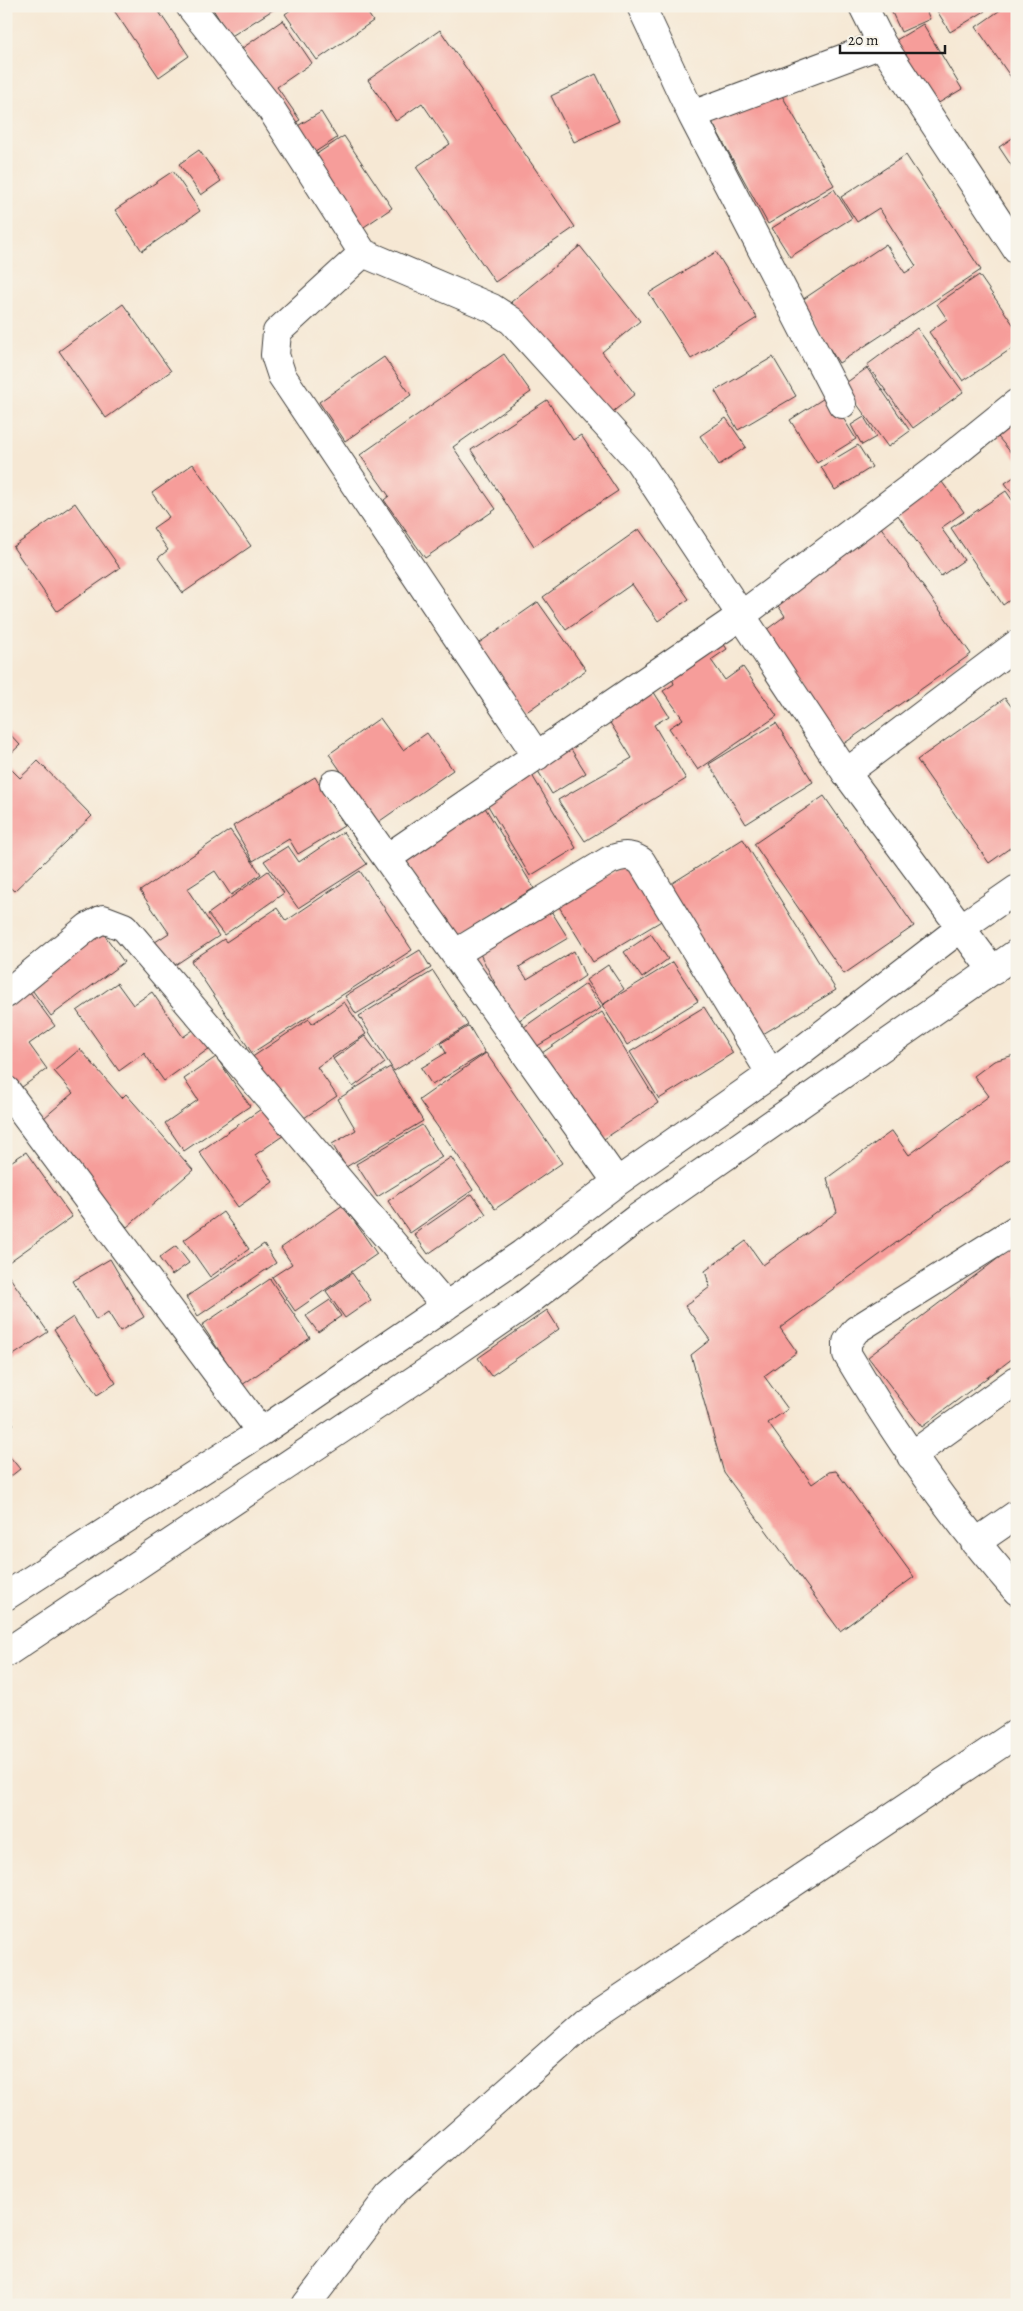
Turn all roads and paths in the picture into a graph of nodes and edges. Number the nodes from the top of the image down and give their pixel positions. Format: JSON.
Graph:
{"nodes":[{"id":1,"x":190,"y":6,"type":"edge"},
{"id":2,"x":641,"y":6,"type":"edge"},
{"id":3,"x":863,"y":6,"type":"edge"},
{"id":4,"x":882,"y":44,"type":"junction"},
{"id":5,"x":692,"y":115,"type":"junction"},
{"id":6,"x":1017,"y":250,"type":"edge"},
{"id":7,"x":363,"y":252,"type":"junction"},
{"id":8,"x":1017,"y":403,"type":"edge"},
{"id":9,"x":842,"y":404,"type":"dead end"},
{"id":10,"x":742,"y":615,"type":"junction"},
{"id":11,"x":1017,"y":644,"type":"edge"},
{"id":12,"x":537,"y":756,"type":"junction"},
{"id":13,"x":846,"y":773,"type":"junction"},
{"id":14,"x":334,"y":784,"type":"dead end"},
{"id":15,"x":387,"y":858,"type":"junction"},
{"id":16,"x":1017,"y":889,"type":"edge"},
{"id":17,"x":962,"y":927,"type":"junction"},
{"id":18,"x":456,"y":953,"type":"junction"},
{"id":19,"x":1017,"y":953,"type":"edge"},
{"id":20,"x":993,"y":971,"type":"junction"},
{"id":21,"x":6,"y":994,"type":"edge"},
{"id":22,"x":772,"y":1074,"type":"junction"},
{"id":23,"x":6,"y":1090,"type":"edge"},
{"id":24,"x":617,"y":1182,"type":"junction"},
{"id":25,"x":1017,"y":1228,"type":"edge"},
{"id":26,"x":446,"y":1306,"type":"junction"},
{"id":27,"x":1017,"y":1380,"type":"edge"},
{"id":28,"x":261,"y":1432,"type":"junction"},
{"id":29,"x":911,"y":1456,"type":"junction"},
{"id":30,"x":1017,"y":1514,"type":"edge"},
{"id":31,"x":974,"y":1542,"type":"junction"},
{"id":32,"x":1017,"y":1591,"type":"edge"},
{"id":33,"x":6,"y":1596,"type":"edge"},
{"id":34,"x":6,"y":1653,"type":"edge"},
{"id":35,"x":1017,"y":1733,"type":"edge"},
{"id":36,"x":306,"y":2305,"type":"edge"}],
"edges":[{"from":1,"to":7,"type":"street"},
{"from":2,"to":5,"type":"street"},
{"from":3,"to":4,"type":"street"},
{"from":4,"to":5,"type":"street"},
{"from":4,"to":6,"type":"street"},
{"from":5,"to":9,"type":"street"},
{"from":7,"to":10,"type":"street"},
{"from":7,"to":12,"type":"street"},
{"from":8,"to":10,"type":"street"},
{"from":10,"to":12,"type":"street"},
{"from":10,"to":13,"type":"street"},
{"from":11,"to":13,"type":"street"},
{"from":12,"to":15,"type":"street"},
{"from":13,"to":17,"type":"street"},
{"from":14,"to":15,"type":"street"},
{"from":15,"to":18,"type":"street"},
{"from":16,"to":17,"type":"street"},
{"from":17,"to":20,"type":"street"},
{"from":17,"to":22,"type":"street"},
{"from":18,"to":22,"type":"street"},
{"from":18,"to":24,"type":"street"},
{"from":19,"to":20,"type":"street"},
{"from":20,"to":34,"type":"street"},
{"from":21,"to":26,"type":"street"},
{"from":22,"to":24,"type":"street"},
{"from":23,"to":28,"type":"street"},
{"from":24,"to":26,"type":"street"},
{"from":25,"to":29,"type":"street"},
{"from":26,"to":28,"type":"street"},
{"from":27,"to":29,"type":"street"},
{"from":28,"to":33,"type":"street"},
{"from":29,"to":31,"type":"street"},
{"from":30,"to":31,"type":"street"},
{"from":31,"to":32,"type":"street"},
{"from":35,"to":36,"type":"street"}]}
